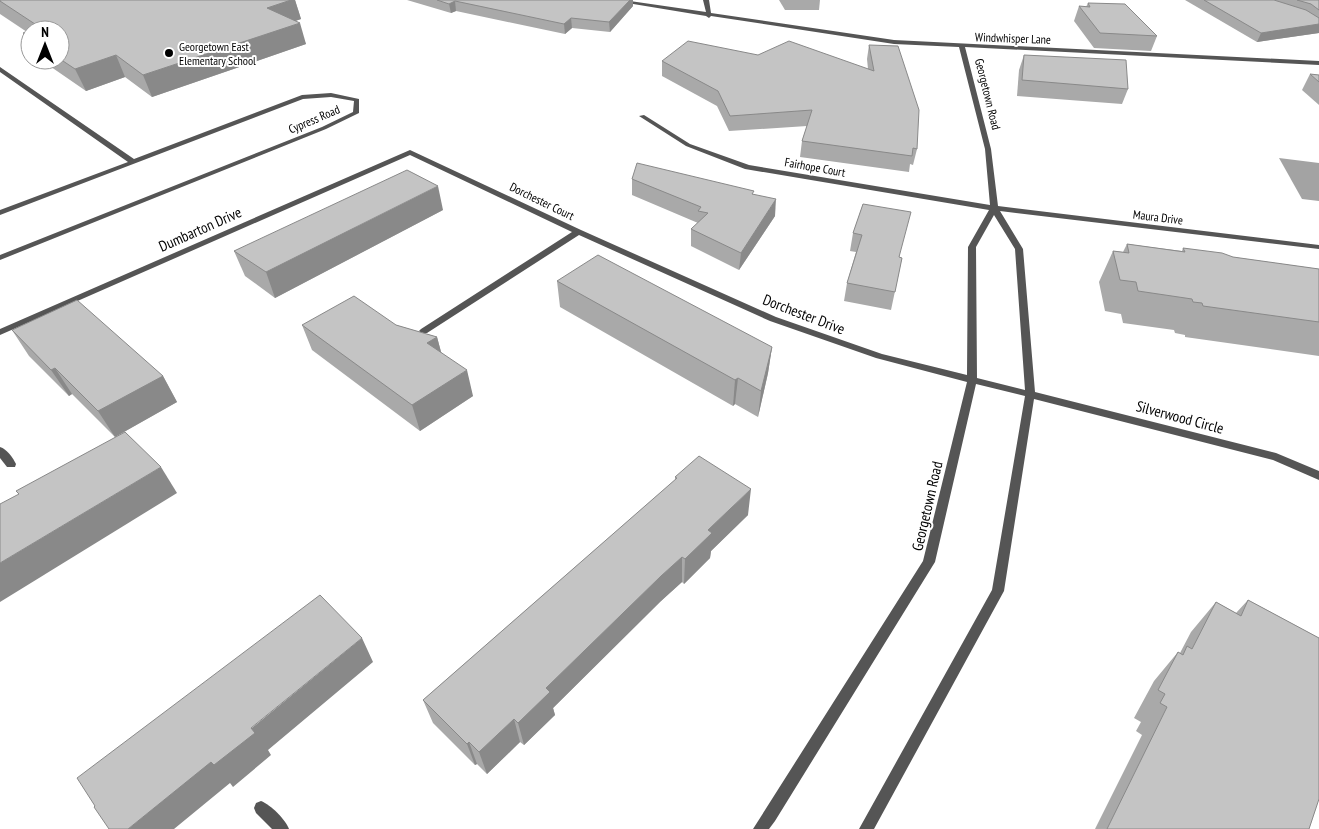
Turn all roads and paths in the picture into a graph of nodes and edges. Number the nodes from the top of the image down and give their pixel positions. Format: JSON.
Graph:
{"nodes":[{"id":1,"x":612,"y":0,"type":"edge"},
{"id":2,"x":706,"y":0,"type":"edge"},
{"id":3,"x":709,"y":16,"type":"junction"},
{"id":4,"x":962,"y":47,"type":"junction"},
{"id":5,"x":1319,"y":64,"type":"edge"},
{"id":6,"x":0,"y":69,"type":"edge"},
{"id":7,"x":642,"y":116,"type":"dead end"},
{"id":8,"x":410,"y":152,"type":"joint"},
{"id":9,"x":133,"y":162,"type":"junction"},
{"id":10,"x":994,"y":208,"type":"junction"},
{"id":11,"x":0,"y":213,"type":"edge"},
{"id":12,"x":578,"y":232,"type":"junction"},
{"id":13,"x":1319,"y":247,"type":"edge"},
{"id":14,"x":0,"y":258,"type":"edge"},
{"id":15,"x":424,"y":331,"type":"edge"},
{"id":16,"x":0,"y":332,"type":"edge"},
{"id":17,"x":972,"y":379,"type":"junction"},
{"id":18,"x":1030,"y":394,"type":"junction"},
{"id":19,"x":0,"y":452,"type":"edge"},
{"id":20,"x":11,"y":464,"type":"dead end"},
{"id":21,"x":1319,"y":476,"type":"edge"},
{"id":22,"x":261,"y":808,"type":"dead end"},
{"id":23,"x":282,"y":829,"type":"edge"},
{"id":24,"x":760,"y":829,"type":"edge"},
{"id":25,"x":866,"y":829,"type":"edge"}],
"edges":[{"from":1,"to":3,"type":"street","name":"Windwhisper Lane"},
{"from":2,"to":3,"type":"street"},
{"from":3,"to":4,"type":"street","name":"Windwhisper Lane"},
{"from":4,"to":5,"type":"street","name":"Windwhisper Lane"},
{"from":4,"to":10,"type":"street","name":"Georgetown Road"},
{"from":6,"to":9,"type":"street"},
{"from":7,"to":10,"type":"street","name":"Fairhope Court"},
{"from":8,"to":12,"type":"street","name":"Dorchester Court"},
{"from":8,"to":16,"type":"street","name":"Dumbarton Drive"},
{"from":9,"to":11,"type":"street","name":"Cypress Road"},
{"from":9,"to":14,"type":"street","name":"Cypress Road"},
{"from":10,"to":13,"type":"street","name":"Maura Drive"},
{"from":10,"to":17,"type":"street","name":"Georgetown Road"},
{"from":10,"to":18,"type":"street","name":"Georgetown Road"},
{"from":12,"to":15,"type":"street","name":"Dorchester Court"},
{"from":12,"to":17,"type":"street","name":"Dorchester Drive"},
{"from":17,"to":18,"type":"street","name":"Dorchester Drive"},
{"from":17,"to":24,"type":"street","name":"Georgetown Road"},
{"from":18,"to":21,"type":"street","name":"Silverwood Circle"},
{"from":18,"to":25,"type":"street","name":"Georgetown Road"},
{"from":19,"to":20,"type":"street"},
{"from":22,"to":23,"type":"street"}]}
